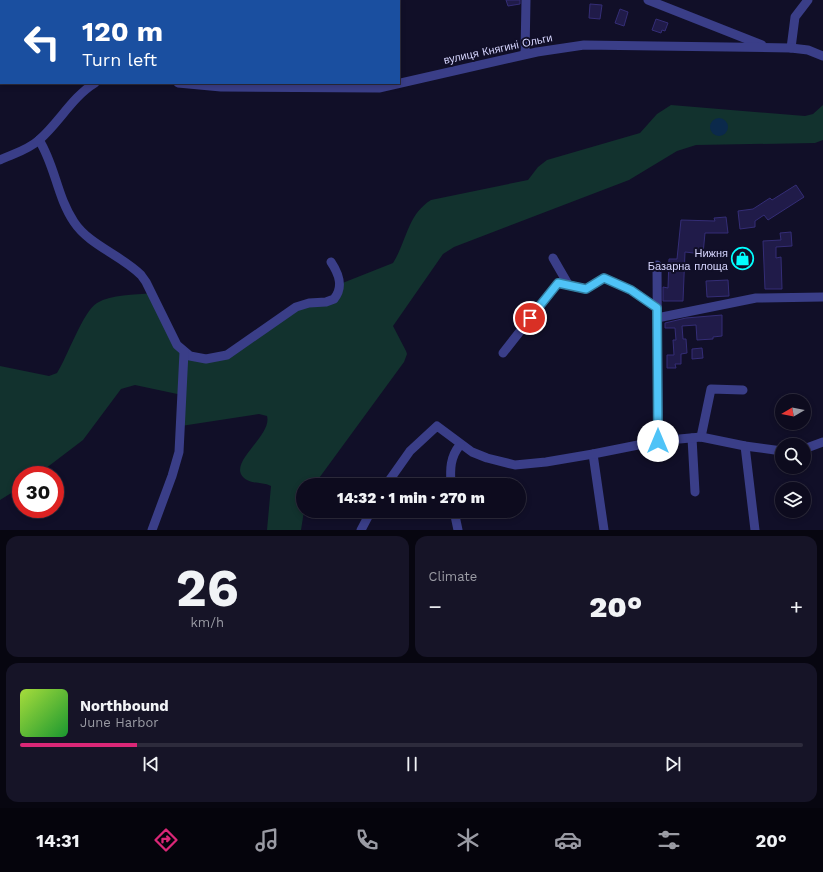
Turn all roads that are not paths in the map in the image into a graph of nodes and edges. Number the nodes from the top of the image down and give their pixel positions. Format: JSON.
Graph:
{"nodes":[{"id":1,"x":526,"y":0,"type":"edge"},
{"id":2,"x":648,"y":0,"type":"edge"},
{"id":3,"x":808,"y":0,"type":"edge"},
{"id":4,"x":767,"y":47,"type":"junction"},
{"id":5,"x":791,"y":48,"type":"junction"},
{"id":6,"x":526,"y":54,"type":"junction"},
{"id":7,"x":823,"y":56,"type":"edge"},
{"id":8,"x":400,"y":83,"type":"edge"},
{"id":9,"x":94,"y":84,"type":"edge"},
{"id":10,"x":192,"y":84,"type":"edge"},
{"id":11,"x":396,"y":84,"type":"edge"},
{"id":12,"x":39,"y":140,"type":"junction"},
{"id":13,"x":0,"y":160,"type":"edge"},
{"id":14,"x":553,"y":258,"type":"dead end"},
{"id":15,"x":331,"y":262,"type":"dead end"},
{"id":16,"x":657,"y":265,"type":"dead end"},
{"id":17,"x":568,"y":284,"type":"junction"},
{"id":18,"x":823,"y":297,"type":"edge"},
{"id":19,"x":657,"y":308,"type":"junction"},
{"id":20,"x":658,"y":318,"type":"junction"},
{"id":21,"x":184,"y":352,"type":"junction"},
{"id":22,"x":503,"y":353,"type":"dead end"},
{"id":23,"x":743,"y":390,"type":"dead end"},
{"id":24,"x":696,"y":437,"type":"junction"},
{"id":25,"x":658,"y":441,"type":"junction"},
{"id":26,"x":823,"y":442,"type":"edge"},
{"id":27,"x":460,"y":445,"type":"junction"},
{"id":28,"x":745,"y":446,"type":"junction"},
{"id":29,"x":811,"y":446,"type":"edge"},
{"id":30,"x":775,"y":450,"type":"edge"},
{"id":31,"x":593,"y":454,"type":"junction"},
{"id":32,"x":391,"y":478,"type":"edge"},
{"id":33,"x":451,"y":478,"type":"edge"},
{"id":34,"x":695,"y":492,"type":"dead end"},
{"id":35,"x":367,"y":518,"type":"edge"},
{"id":36,"x":455,"y":518,"type":"edge"},
{"id":37,"x":152,"y":530,"type":"edge"},
{"id":38,"x":361,"y":530,"type":"edge"},
{"id":39,"x":458,"y":530,"type":"edge"},
{"id":40,"x":604,"y":530,"type":"edge"},
{"id":41,"x":755,"y":530,"type":"edge"}],
"edges":[{"from":1,"to":6,"type":"street"},
{"from":2,"to":4,"type":"street"},
{"from":3,"to":5,"type":"street"},
{"from":4,"to":5,"type":"street","name":"вулиця Княгині Ольги"},
{"from":4,"to":6,"type":"street","name":"вулиця Княгині Ольги"},
{"from":5,"to":7,"type":"street","name":"вулиця Княгині Ольги"},
{"from":6,"to":8,"type":"street","name":"вулиця Княгині Ольги"},
{"from":9,"to":12,"type":"street"},
{"from":10,"to":11,"type":"street","name":"вулиця Княгині Ольги"},
{"from":12,"to":13,"type":"street"},
{"from":12,"to":21,"type":"street"},
{"from":14,"to":17,"type":"street"},
{"from":15,"to":21,"type":"street"},
{"from":16,"to":19,"type":"street"},
{"from":17,"to":19,"type":"street"},
{"from":17,"to":22,"type":"street"},
{"from":18,"to":20,"type":"street"},
{"from":19,"to":20,"type":"street"},
{"from":20,"to":25,"type":"street"},
{"from":21,"to":37,"type":"street"},
{"from":23,"to":24,"type":"street"},
{"from":24,"to":25,"type":"street"},
{"from":24,"to":28,"type":"street"},
{"from":24,"to":34,"type":"street"},
{"from":25,"to":31,"type":"street"},
{"from":26,"to":29,"type":"street"},
{"from":27,"to":31,"type":"street"},
{"from":27,"to":32,"type":"street"},
{"from":27,"to":33,"type":"street"},
{"from":28,"to":30,"type":"street"},
{"from":28,"to":41,"type":"street"},
{"from":31,"to":40,"type":"street"},
{"from":35,"to":38,"type":"street"},
{"from":36,"to":39,"type":"street"}]}
